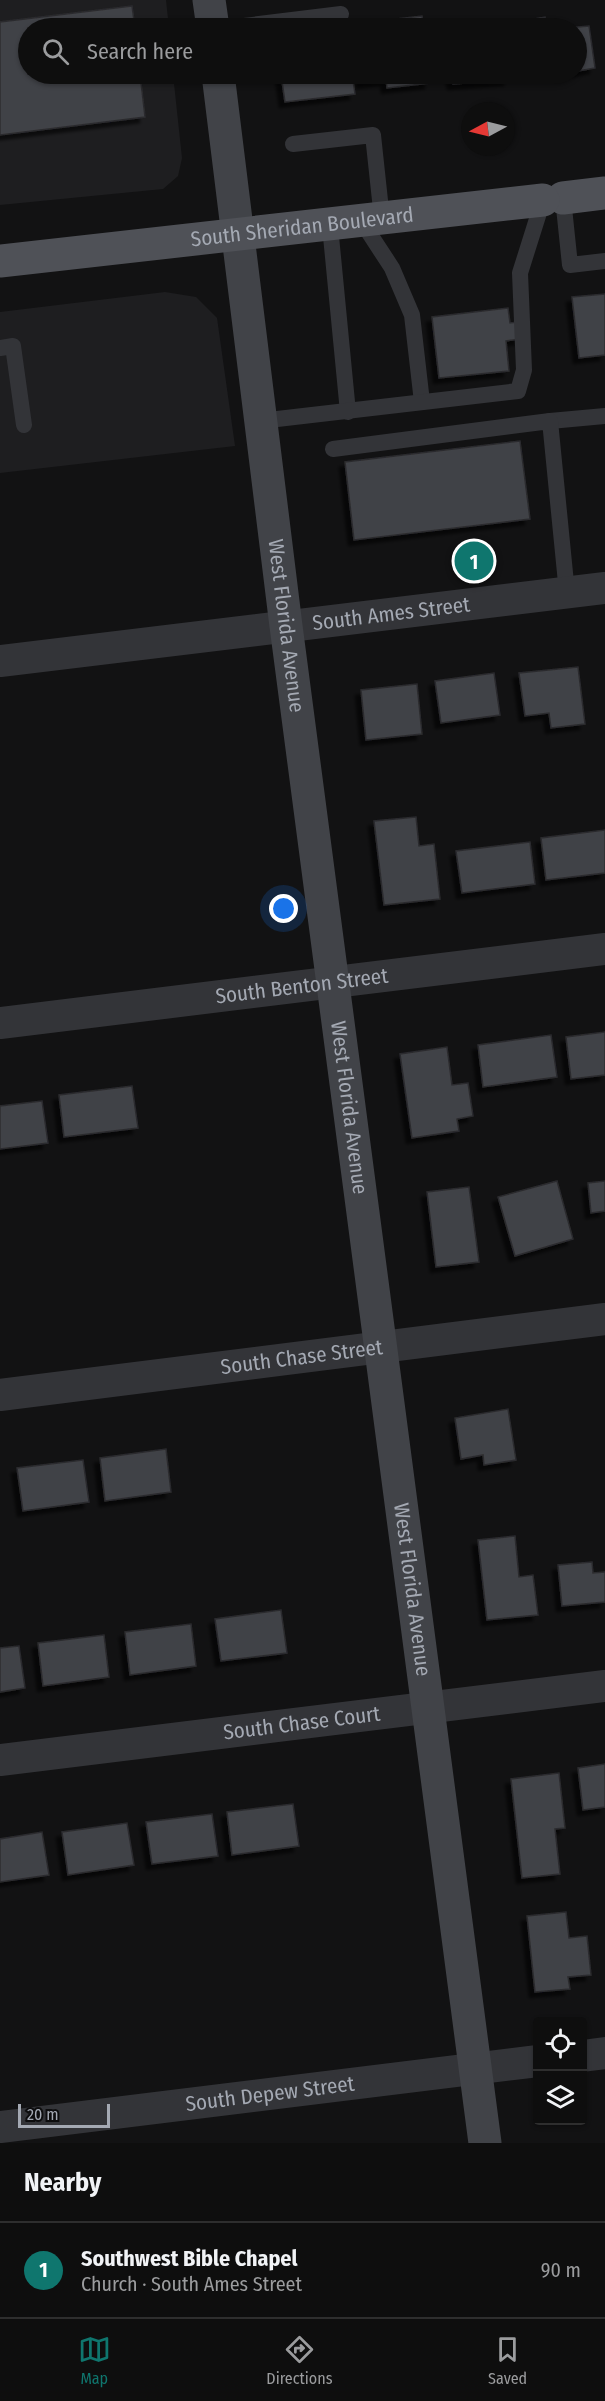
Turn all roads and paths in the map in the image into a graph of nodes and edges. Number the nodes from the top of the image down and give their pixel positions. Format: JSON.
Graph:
{"nodes":[{"id":1,"x":209,"y":0,"type":"edge"},
{"id":2,"x":341,"y":14,"type":"dead end"},
{"id":3,"x":212,"y":18,"type":"edge"},
{"id":4,"x":308,"y":18,"type":"edge"},
{"id":5,"x":219,"y":84,"type":"edge"},
{"id":6,"x":293,"y":144,"type":"dead end"},
{"id":7,"x":605,"y":193,"type":"edge"},
{"id":8,"x":553,"y":199,"type":"junction"},
{"id":9,"x":372,"y":220,"type":"junction"},
{"id":10,"x":330,"y":226,"type":"junction"},
{"id":11,"x":237,"y":236,"type":"junction"},
{"id":12,"x":0,"y":261,"type":"edge"},
{"id":13,"x":605,"y":261,"type":"edge"},
{"id":14,"x":0,"y":348,"type":"edge"},
{"id":15,"x":422,"y":402,"type":"junction"},
{"id":16,"x":348,"y":411,"type":"junction"},
{"id":17,"x":605,"y":416,"type":"edge"},
{"id":18,"x":550,"y":421,"type":"junction"},
{"id":19,"x":260,"y":422,"type":"junction"},
{"id":20,"x":24,"y":425,"type":"dead end"},
{"id":21,"x":333,"y":449,"type":"dead end"},
{"id":22,"x":605,"y":588,"type":"edge"},
{"id":23,"x":567,"y":593,"type":"junction"},
{"id":24,"x":286,"y":626,"type":"junction"},
{"id":25,"x":0,"y":662,"type":"edge"},
{"id":26,"x":605,"y":949,"type":"edge"},
{"id":27,"x":333,"y":982,"type":"junction"},
{"id":28,"x":0,"y":1023,"type":"edge"},
{"id":29,"x":605,"y":1319,"type":"edge"},
{"id":30,"x":381,"y":1348,"type":"junction"},
{"id":31,"x":0,"y":1395,"type":"edge"},
{"id":32,"x":605,"y":1686,"type":"edge"},
{"id":33,"x":428,"y":1708,"type":"junction"},
{"id":34,"x":0,"y":1760,"type":"edge"},
{"id":35,"x":605,"y":2053,"type":"edge"},
{"id":36,"x":587,"y":2055,"type":"edge"},
{"id":37,"x":533,"y":2062,"type":"edge"},
{"id":38,"x":476,"y":2069,"type":"junction"},
{"id":39,"x":0,"y":2127,"type":"edge"},
{"id":40,"x":485,"y":2143,"type":"edge"}],
"edges":[{"from":1,"to":3,"type":"street"},
{"from":2,"to":4,"type":"lane"},
{"from":5,"to":11,"type":"street","name":"West Florida Avenue"},
{"from":6,"to":9,"type":"lane"},
{"from":7,"to":8,"type":"main road","name":"South Sheridan Boulevard"},
{"from":8,"to":9,"type":"main road","name":"South Sheridan Boulevard"},
{"from":8,"to":13,"type":"lane"},
{"from":8,"to":15,"type":"lane"},
{"from":9,"to":10,"type":"main road","name":"South Sheridan Boulevard"},
{"from":9,"to":15,"type":"lane"},
{"from":10,"to":11,"type":"main road","name":"South Sheridan Boulevard"},
{"from":10,"to":16,"type":"lane"},
{"from":11,"to":12,"type":"main road","name":"South Sheridan Boulevard"},
{"from":11,"to":19,"type":"street","name":"West Florida Avenue"},
{"from":14,"to":20,"type":"lane"},
{"from":15,"to":16,"type":"lane"},
{"from":16,"to":19,"type":"lane"},
{"from":17,"to":18,"type":"lane"},
{"from":18,"to":21,"type":"lane"},
{"from":18,"to":23,"type":"lane"},
{"from":19,"to":24,"type":"street","name":"West Florida Avenue"},
{"from":22,"to":23,"type":"street","name":"South Ames Street"},
{"from":23,"to":24,"type":"street","name":"South Ames Street"},
{"from":24,"to":25,"type":"street","name":"South Ames Street"},
{"from":24,"to":27,"type":"street","name":"West Florida Avenue"},
{"from":26,"to":27,"type":"street","name":"South Benton Street"},
{"from":27,"to":28,"type":"street","name":"South Benton Street"},
{"from":27,"to":30,"type":"street","name":"West Florida Avenue"},
{"from":29,"to":30,"type":"street","name":"South Chase Street"},
{"from":30,"to":31,"type":"street","name":"South Chase Street"},
{"from":30,"to":33,"type":"street","name":"West Florida Avenue"},
{"from":32,"to":33,"type":"street","name":"South Chase Court"},
{"from":33,"to":34,"type":"street","name":"South Chase Court"},
{"from":33,"to":38,"type":"street","name":"West Florida Avenue"},
{"from":35,"to":36,"type":"street"},
{"from":37,"to":38,"type":"street","name":"South Depew Street"},
{"from":38,"to":39,"type":"street","name":"South Depew Street"},
{"from":38,"to":40,"type":"street","name":"West Florida Avenue"}]}
